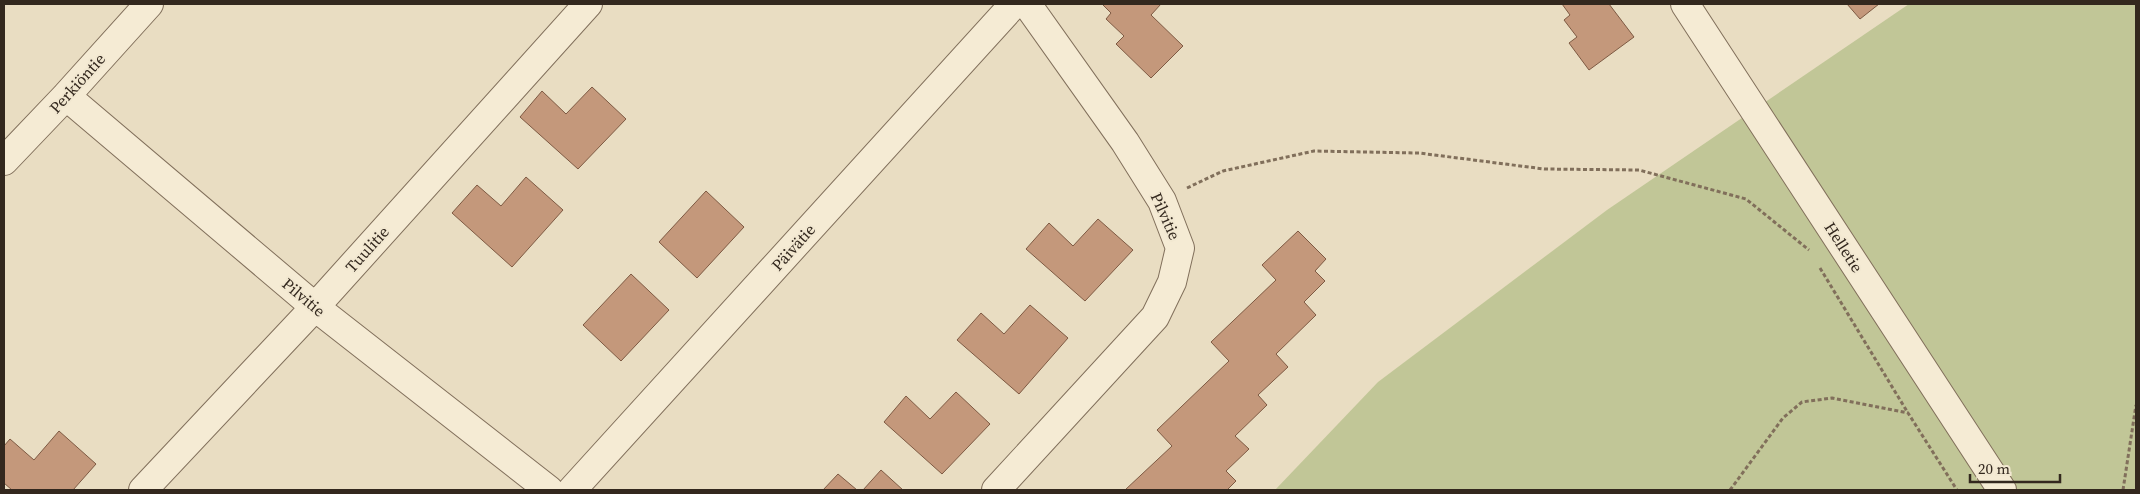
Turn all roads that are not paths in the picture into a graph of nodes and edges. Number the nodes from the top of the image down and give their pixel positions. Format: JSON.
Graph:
{"nodes":[{"id":1,"x":149,"y":4,"type":"edge"},
{"id":2,"x":588,"y":4,"type":"edge"},
{"id":3,"x":1014,"y":4,"type":"edge"},
{"id":4,"x":1027,"y":4,"type":"edge"},
{"id":5,"x":1685,"y":4,"type":"edge"},
{"id":6,"x":66,"y":96,"type":"junction"},
{"id":7,"x":4,"y":162,"type":"edge"},
{"id":8,"x":315,"y":307,"type":"junction"},
{"id":9,"x":143,"y":490,"type":"edge"},
{"id":10,"x":549,"y":490,"type":"edge"},
{"id":11,"x":572,"y":490,"type":"edge"},
{"id":12,"x":996,"y":490,"type":"edge"},
{"id":13,"x":2002,"y":490,"type":"edge"}],
"edges":[{"from":1,"to":6,"type":"street","name":"Perkiöntie"},
{"from":2,"to":8,"type":"street","name":"Tuulitie"},
{"from":3,"to":11,"type":"street","name":"Päivätie"},
{"from":4,"to":12,"type":"street","name":"Pilvitie"},
{"from":5,"to":13,"type":"street","name":"Helletie"},
{"from":6,"to":7,"type":"street","name":"Perkiöntie"},
{"from":6,"to":8,"type":"street","name":"Pilvitie"},
{"from":8,"to":9,"type":"street","name":"Tuulitie"},
{"from":8,"to":10,"type":"street","name":"Pilvitie"}]}
